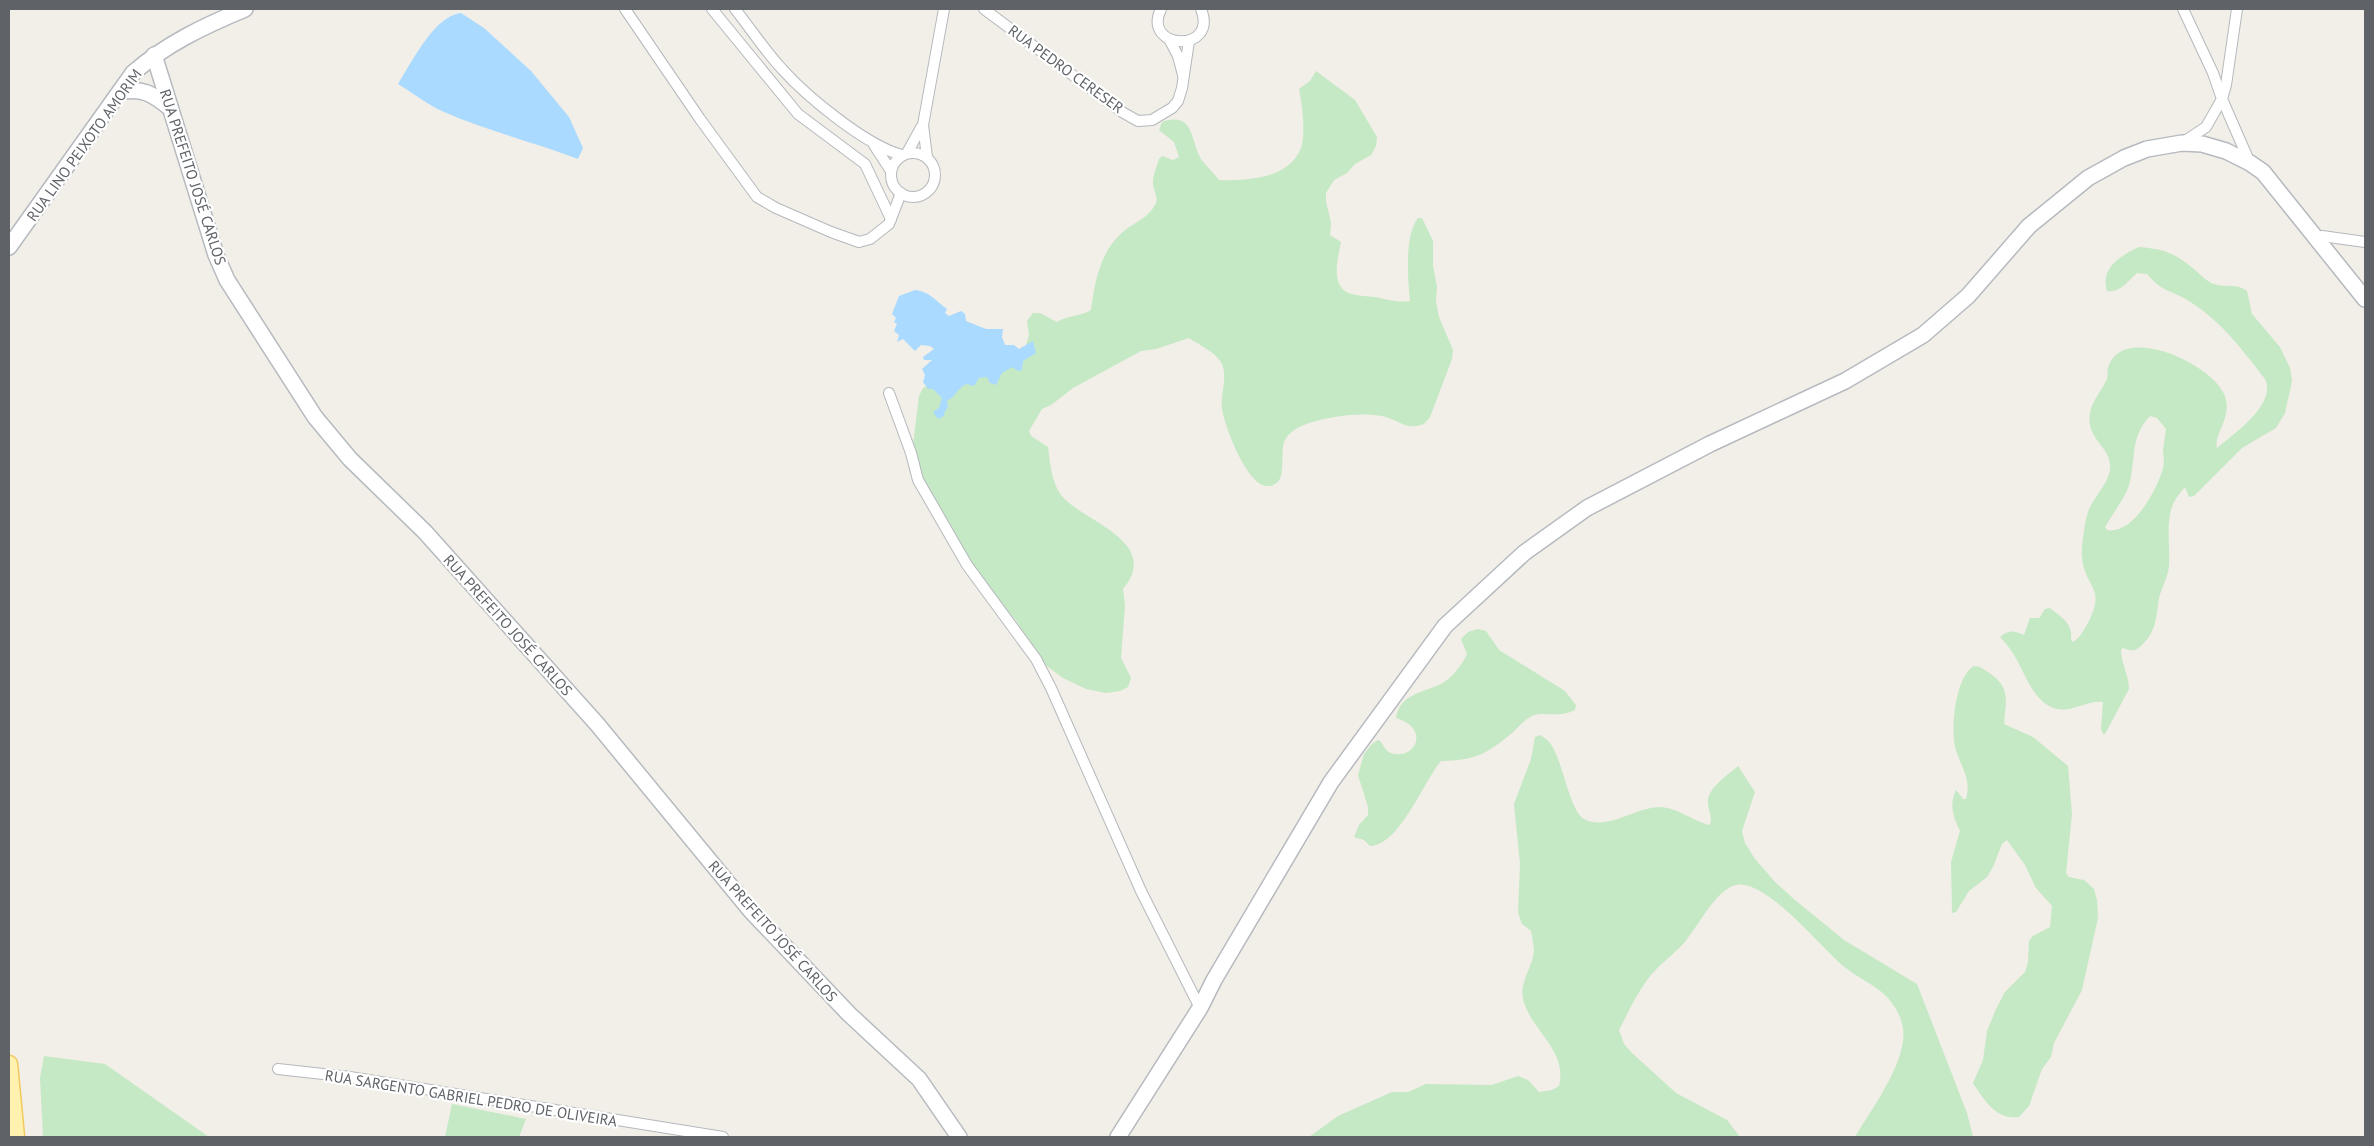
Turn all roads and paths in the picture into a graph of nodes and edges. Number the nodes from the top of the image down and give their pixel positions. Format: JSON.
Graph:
{"nodes":[{"id":1,"x":245,"y":9,"type":"edge"},
{"id":2,"x":625,"y":9,"type":"edge"},
{"id":3,"x":712,"y":9,"type":"edge"},
{"id":4,"x":735,"y":9,"type":"edge"},
{"id":5,"x":944,"y":9,"type":"edge"},
{"id":6,"x":984,"y":9,"type":"edge"},
{"id":7,"x":1161,"y":9,"type":"edge"},
{"id":8,"x":1201,"y":9,"type":"edge"},
{"id":9,"x":2183,"y":9,"type":"edge"},
{"id":10,"x":2237,"y":9,"type":"edge"},
{"id":11,"x":1169,"y":39,"type":"junction"},
{"id":12,"x":1189,"y":41,"type":"junction"},
{"id":13,"x":154,"y":55,"type":"junction"},
{"id":14,"x":1183,"y":76,"type":"junction"},
{"id":15,"x":120,"y":92,"type":"junction"},
{"id":16,"x":2222,"y":99,"type":"junction"},
{"id":17,"x":170,"y":108,"type":"junction"},
{"id":18,"x":923,"y":126,"type":"junction"},
{"id":19,"x":872,"y":142,"type":"junction"},
{"id":20,"x":2182,"y":142,"type":"junction"},
{"id":21,"x":905,"y":154,"type":"junction"},
{"id":22,"x":928,"y":157,"type":"junction"},
{"id":23,"x":2250,"y":162,"type":"junction"},
{"id":24,"x":891,"y":171,"type":"junction"},
{"id":25,"x":901,"y":194,"type":"junction"},
{"id":26,"x":891,"y":219,"type":"junction"},
{"id":27,"x":2314,"y":238,"type":"junction"},
{"id":28,"x":2365,"y":242,"type":"edge"},
{"id":29,"x":9,"y":248,"type":"edge"},
{"id":30,"x":2365,"y":300,"type":"edge"},
{"id":31,"x":889,"y":393,"type":"dead end"},
{"id":32,"x":1200,"y":1008,"type":"junction"},
{"id":33,"x":9,"y":1064,"type":"edge"},
{"id":34,"x":278,"y":1068,"type":"dead end"},
{"id":35,"x":682,"y":1134,"type":"edge"},
{"id":36,"x":16,"y":1137,"type":"edge"},
{"id":37,"x":723,"y":1137,"type":"edge"},
{"id":38,"x":959,"y":1137,"type":"edge"},
{"id":39,"x":1118,"y":1137,"type":"edge"}],
"edges":[{"from":1,"to":13,"type":"street","name":"RUA LINO PEIXOTO AMORIM"},
{"from":2,"to":26,"type":"street"},
{"from":3,"to":26,"type":"street"},
{"from":4,"to":19,"type":"street"},
{"from":5,"to":18,"type":"street"},
{"from":6,"to":14,"type":"street","name":"RUA PEDRO CERESER"},
{"from":7,"to":11,"type":"street","name":"RUA PEDRO CERESER"},
{"from":8,"to":12,"type":"street"},
{"from":9,"to":16,"type":"street"},
{"from":10,"to":16,"type":"street"},
{"from":11,"to":12,"type":"street"},
{"from":11,"to":14,"type":"street","name":"RUA PEDRO CERESER"},
{"from":12,"to":14,"type":"street","name":"RUA PEDRO CERESER"},
{"from":13,"to":15,"type":"street","name":"RUA LINO PEIXOTO AMORIM"},
{"from":13,"to":17,"type":"street","name":"RUA PREFEITO JOSÉ CARLOS"},
{"from":15,"to":17,"type":"street"},
{"from":15,"to":29,"type":"street","name":"RUA LINO PEIXOTO AMORIM"},
{"from":16,"to":20,"type":"street"},
{"from":16,"to":23,"type":"street"},
{"from":17,"to":38,"type":"street","name":"RUA PREFEITO JOSÉ CARLOS"},
{"from":18,"to":21,"type":"street"},
{"from":18,"to":22,"type":"street"},
{"from":19,"to":21,"type":"street"},
{"from":19,"to":24,"type":"street"},
{"from":20,"to":23,"type":"street"},
{"from":20,"to":32,"type":"street"},
{"from":21,"to":22,"type":"street"},
{"from":21,"to":24,"type":"street"},
{"from":22,"to":25,"type":"street"},
{"from":23,"to":27,"type":"street"},
{"from":24,"to":25,"type":"street"},
{"from":25,"to":26,"type":"street"},
{"from":27,"to":28,"type":"street"},
{"from":27,"to":30,"type":"street"},
{"from":31,"to":32,"type":"street"},
{"from":32,"to":39,"type":"street"},
{"from":33,"to":36,"type":"main road"},
{"from":34,"to":35,"type":"street","name":"RUA SARGENTO GABRIEL PEDRO DE OLIVEIRA"},
{"from":35,"to":37,"type":"street","name":"RUA SARGENTO GABRIEL PEDRO DE OLIVEIRA"}]}
